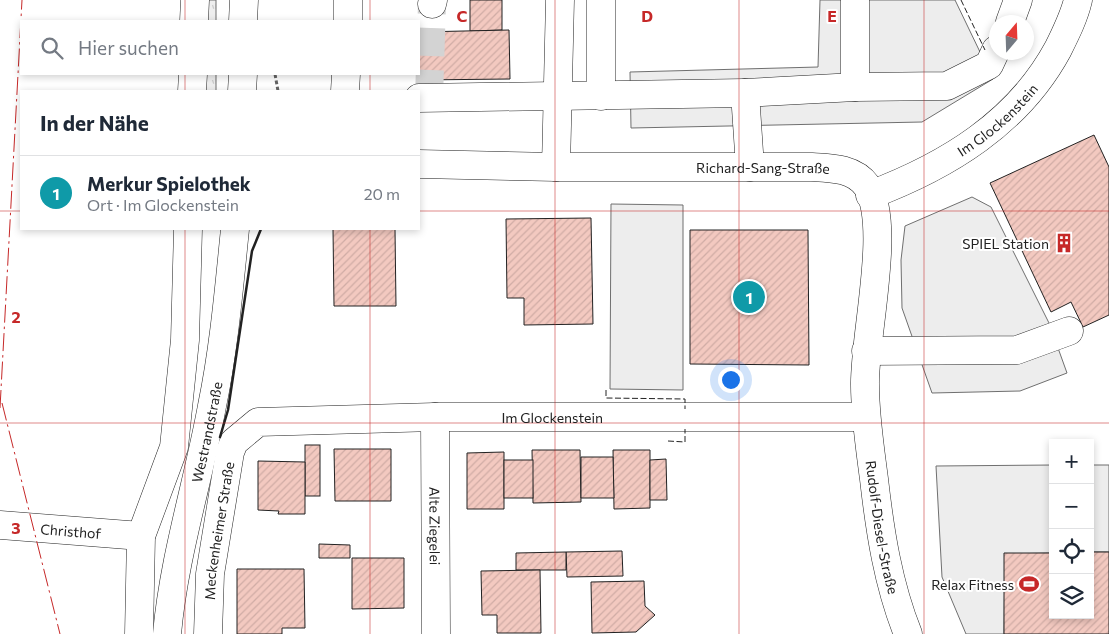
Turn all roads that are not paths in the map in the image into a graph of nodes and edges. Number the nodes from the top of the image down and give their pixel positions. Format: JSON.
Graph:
{"nodes":[{"id":1,"x":194,"y":0,"type":"edge"},
{"id":2,"x":244,"y":0,"type":"edge"},
{"id":3,"x":348,"y":0,"type":"edge"},
{"id":4,"x":560,"y":0,"type":"edge"},
{"id":5,"x":601,"y":0,"type":"edge"},
{"id":6,"x":855,"y":0,"type":"edge"},
{"id":7,"x":1018,"y":0,"type":"edge"},
{"id":8,"x":1078,"y":0,"type":"edge"},
{"id":9,"x":1013,"y":15,"type":"edge"},
{"id":10,"x":194,"y":20,"type":"edge"},
{"id":11,"x":243,"y":20,"type":"edge"},
{"id":12,"x":348,"y":20,"type":"edge"},
{"id":13,"x":991,"y":60,"type":"edge"},
{"id":14,"x":192,"y":75,"type":"edge"},
{"id":15,"x":242,"y":75,"type":"edge"},
{"id":16,"x":346,"y":75,"type":"edge"},
{"id":17,"x":855,"y":87,"type":"junction"},
{"id":18,"x":192,"y":90,"type":"edge"},
{"id":19,"x":242,"y":90,"type":"edge"},
{"id":20,"x":345,"y":90,"type":"edge"},
{"id":21,"x":745,"y":93,"type":"junction"},
{"id":22,"x":558,"y":96,"type":"junction"},
{"id":23,"x":601,"y":96,"type":"junction"},
{"id":24,"x":420,"y":98,"type":"edge"},
{"id":25,"x":420,"y":164,"type":"edge"},
{"id":26,"x":556,"y":167,"type":"junction"},
{"id":27,"x":750,"y":167,"type":"junction"},
{"id":28,"x":870,"y":195,"type":"junction"},
{"id":29,"x":188,"y":230,"type":"edge"},
{"id":30,"x":235,"y":230,"type":"edge"},
{"id":31,"x":1069,"y":331,"type":"dead end"},
{"id":32,"x":866,"y":350,"type":"junction"},
{"id":33,"x":435,"y":417,"type":"junction"},
{"id":34,"x":866,"y":417,"type":"junction"},
{"id":35,"x":243,"y":432,"type":"joint"},
{"id":36,"x":0,"y":525,"type":"edge"},
{"id":37,"x":142,"y":536,"type":"junction"},
{"id":38,"x":123,"y":576,"type":"dead end"},
{"id":39,"x":123,"y":634,"type":"edge"},
{"id":40,"x":139,"y":634,"type":"edge"},
{"id":41,"x":167,"y":634,"type":"edge"},
{"id":42,"x":208,"y":634,"type":"edge"},
{"id":43,"x":436,"y":634,"type":"edge"},
{"id":44,"x":908,"y":634,"type":"edge"}],
"edges":[{"from":1,"to":10,"type":"street"},
{"from":2,"to":11,"type":"street"},
{"from":3,"to":12,"type":"street"},
{"from":4,"to":22,"type":"street"},
{"from":5,"to":23,"type":"street"},
{"from":6,"to":17,"type":"street"},
{"from":7,"to":9,"type":"street"},
{"from":8,"to":28,"type":"street","name":"Im Glockenstein"},
{"from":13,"to":17,"type":"street"},
{"from":14,"to":18,"type":"street"},
{"from":15,"to":19,"type":"street"},
{"from":16,"to":20,"type":"street"},
{"from":17,"to":21,"type":"street"},
{"from":21,"to":23,"type":"street"},
{"from":21,"to":27,"type":"street"},
{"from":22,"to":23,"type":"street"},
{"from":22,"to":24,"type":"street"},
{"from":22,"to":26,"type":"street"},
{"from":25,"to":26,"type":"street","name":"Richard-Sang-Straße"},
{"from":26,"to":27,"type":"street","name":"Richard-Sang-Straße"},
{"from":27,"to":28,"type":"street","name":"Richard-Sang-Straße"},
{"from":28,"to":32,"type":"street","name":"Richard-Sang-Straße"},
{"from":29,"to":37,"type":"street"},
{"from":30,"to":41,"type":"street","name":"Westrandstraße"},
{"from":31,"to":32,"type":"street"},
{"from":32,"to":34,"type":"street","name":"Richard-Sang-Straße"},
{"from":33,"to":34,"type":"street","name":"Im Glockenstein"},
{"from":33,"to":35,"type":"street","name":"Im Glockenstein"},
{"from":33,"to":43,"type":"street","name":"Alte Ziegelei"},
{"from":34,"to":44,"type":"street","name":"Rudolf-Diesel-Straße"},
{"from":35,"to":42,"type":"street","name":"Meckenheimer Straße"},
{"from":36,"to":37,"type":"street","name":"Christhof"},
{"from":37,"to":40,"type":"street"},
{"from":38,"to":39,"type":"street"}]}
